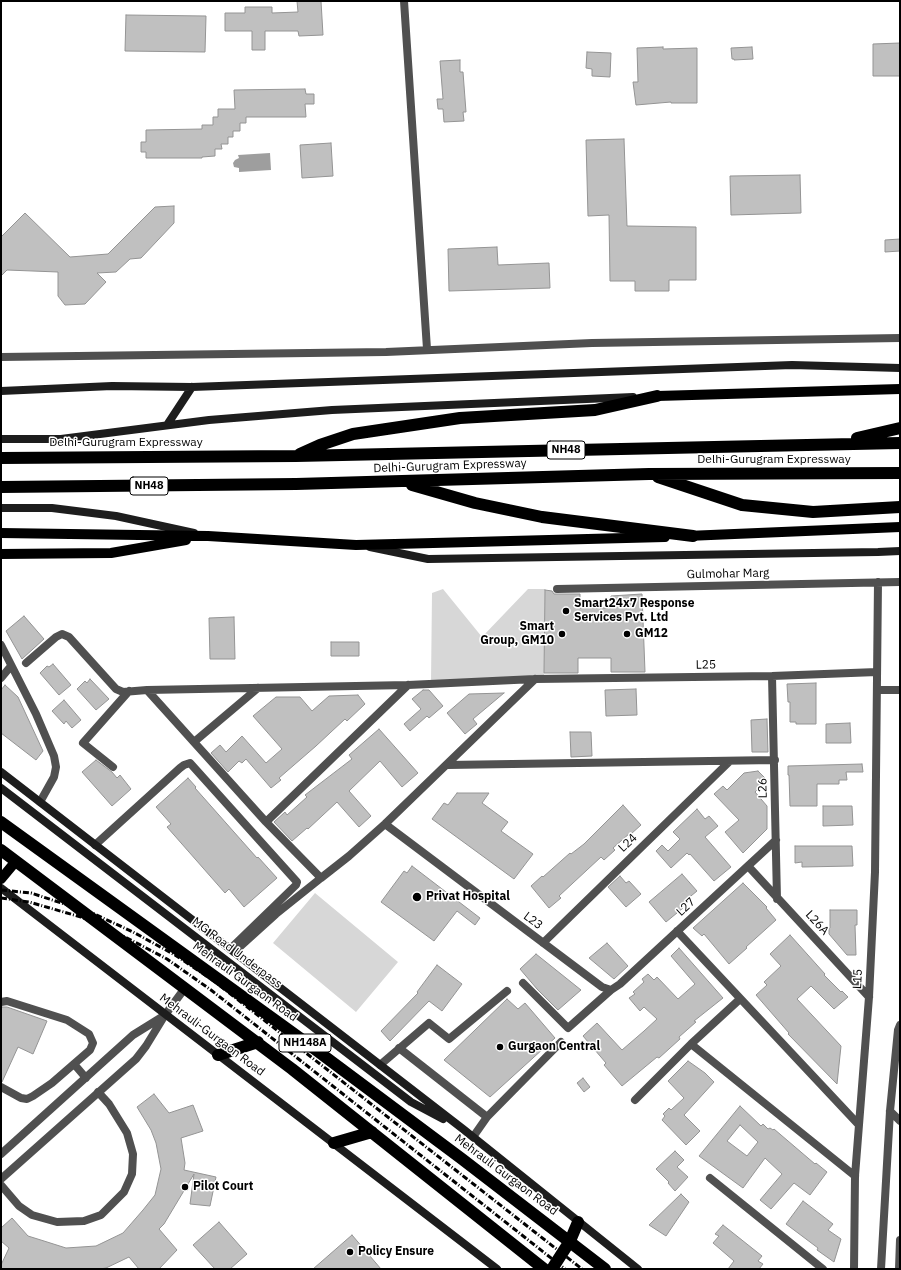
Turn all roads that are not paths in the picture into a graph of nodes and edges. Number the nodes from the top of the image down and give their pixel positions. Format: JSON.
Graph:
{"nodes":[{"id":1,"x":404,"y":1,"type":"edge"},
{"id":2,"x":900,"y":338,"type":"edge"},
{"id":3,"x":427,"y":349,"type":"junction"},
{"id":4,"x":1,"y":357,"type":"edge"},
{"id":5,"x":900,"y":368,"type":"edge"},
{"id":6,"x":192,"y":387,"type":"junction"},
{"id":7,"x":900,"y":389,"type":"edge"},
{"id":8,"x":1,"y":391,"type":"edge"},
{"id":9,"x":657,"y":396,"type":"junction"},
{"id":10,"x":167,"y":425,"type":"junction"},
{"id":11,"x":900,"y":428,"type":"edge"},
{"id":12,"x":1,"y":439,"type":"edge"},
{"id":13,"x":900,"y":442,"type":"edge"},
{"id":14,"x":837,"y":444,"type":"junction"},
{"id":15,"x":296,"y":456,"type":"junction"},
{"id":16,"x":1,"y":458,"type":"edge"},
{"id":17,"x":900,"y":473,"type":"edge"},
{"id":18,"x":649,"y":474,"type":"junction"},
{"id":19,"x":400,"y":482,"type":"junction"},
{"id":20,"x":1,"y":487,"type":"edge"},
{"id":21,"x":900,"y":507,"type":"edge"},
{"id":22,"x":1,"y":508,"type":"edge"},
{"id":23,"x":900,"y":527,"type":"edge"},
{"id":24,"x":1,"y":533,"type":"edge"},
{"id":25,"x":208,"y":536,"type":"junction"},
{"id":26,"x":693,"y":536,"type":"junction"},
{"id":27,"x":356,"y":545,"type":"junction"},
{"id":28,"x":900,"y":551,"type":"edge"},
{"id":29,"x":1,"y":554,"type":"edge"},
{"id":30,"x":878,"y":582,"type":"junction"},
{"id":31,"x":900,"y":582,"type":"edge"},
{"id":32,"x":556,"y":589,"type":"dead end"},
{"id":33,"x":1,"y":645,"type":"edge"},
{"id":34,"x":26,"y":663,"type":"dead end"},
{"id":35,"x":11,"y":666,"type":"junction"},
{"id":36,"x":877,"y":672,"type":"junction"},
{"id":37,"x":772,"y":676,"type":"junction"},
{"id":38,"x":1,"y":678,"type":"edge"},
{"id":39,"x":535,"y":679,"type":"junction"},
{"id":40,"x":408,"y":685,"type":"junction"},
{"id":41,"x":258,"y":688,"type":"junction"},
{"id":42,"x":147,"y":690,"type":"junction"},
{"id":43,"x":877,"y":690,"type":"junction"},
{"id":44,"x":900,"y":690,"type":"edge"},
{"id":45,"x":129,"y":691,"type":"junction"},
{"id":46,"x":194,"y":742,"type":"junction"},
{"id":47,"x":775,"y":760,"type":"junction"},
{"id":48,"x":730,"y":761,"type":"junction"},
{"id":49,"x":447,"y":765,"type":"junction"},
{"id":50,"x":113,"y":767,"type":"dead end"},
{"id":51,"x":1,"y":772,"type":"edge"},
{"id":52,"x":1,"y":788,"type":"edge"},
{"id":53,"x":40,"y":802,"type":"junction"},
{"id":54,"x":1,"y":822,"type":"edge"},
{"id":55,"x":266,"y":822,"type":"junction"},
{"id":56,"x":385,"y":824,"type":"junction"},
{"id":57,"x":776,"y":840,"type":"junction"},
{"id":58,"x":95,"y":845,"type":"junction"},
{"id":59,"x":1,"y":850,"type":"edge"},
{"id":60,"x":16,"y":861,"type":"junction"},
{"id":61,"x":748,"y":866,"type":"junction"},
{"id":62,"x":321,"y":878,"type":"junction"},
{"id":63,"x":1,"y":879,"type":"edge"},
{"id":64,"x":1,"y":888,"type":"edge"},
{"id":65,"x":778,"y":899,"type":"junction"},
{"id":66,"x":677,"y":931,"type":"junction"},
{"id":67,"x":543,"y":943,"type":"junction"},
{"id":68,"x":232,"y":951,"type":"junction"},
{"id":69,"x":523,"y":983,"type":"dead end"},
{"id":70,"x":185,"y":988,"type":"junction"},
{"id":71,"x":611,"y":990,"type":"junction"},
{"id":72,"x":507,"y":991,"type":"dead end"},
{"id":73,"x":869,"y":997,"type":"junction"},
{"id":74,"x":740,"y":999,"type":"junction"},
{"id":75,"x":1,"y":1002,"type":"edge"},
{"id":76,"x":165,"y":1015,"type":"junction"},
{"id":77,"x":900,"y":1025,"type":"edge"},
{"id":78,"x":258,"y":1042,"type":"junction"},
{"id":79,"x":561,"y":1042,"type":"dead end"},
{"id":80,"x":691,"y":1044,"type":"junction"},
{"id":81,"x":399,"y":1048,"type":"junction"},
{"id":82,"x":218,"y":1055,"type":"junction"},
{"id":83,"x":74,"y":1064,"type":"junction"},
{"id":84,"x":380,"y":1065,"type":"junction"},
{"id":85,"x":86,"y":1078,"type":"junction"},
{"id":86,"x":1,"y":1087,"type":"edge"},
{"id":87,"x":98,"y":1092,"type":"junction"},
{"id":88,"x":635,"y":1100,"type":"dead end"},
{"id":89,"x":890,"y":1111,"type":"junction"},
{"id":90,"x":487,"y":1117,"type":"junction"},
{"id":91,"x":900,"y":1121,"type":"edge"},
{"id":92,"x":858,"y":1124,"type":"junction"},
{"id":93,"x":463,"y":1129,"type":"junction"},
{"id":94,"x":372,"y":1132,"type":"junction"},
{"id":95,"x":473,"y":1137,"type":"junction"},
{"id":96,"x":334,"y":1143,"type":"junction"},
{"id":97,"x":1,"y":1154,"type":"edge"},
{"id":98,"x":855,"y":1176,"type":"junction"},
{"id":99,"x":710,"y":1178,"type":"dead end"},
{"id":100,"x":1,"y":1179,"type":"edge"},
{"id":101,"x":1,"y":1185,"type":"edge"},
{"id":102,"x":578,"y":1222,"type":"junction"},
{"id":103,"x":900,"y":1240,"type":"edge"},
{"id":104,"x":570,"y":1241,"type":"junction"},
{"id":105,"x":496,"y":1269,"type":"edge"},
{"id":106,"x":544,"y":1269,"type":"edge"},
{"id":107,"x":552,"y":1269,"type":"edge"},
{"id":108,"x":606,"y":1269,"type":"edge"},
{"id":109,"x":638,"y":1269,"type":"edge"},
{"id":110,"x":823,"y":1269,"type":"edge"},
{"id":111,"x":854,"y":1269,"type":"edge"},
{"id":112,"x":881,"y":1269,"type":"edge"},
{"id":113,"x":899,"y":1269,"type":"edge"}],
"edges":[{"from":1,"to":3,"type":"street"},
{"from":2,"to":3,"type":"street"},
{"from":3,"to":4,"type":"street"},
{"from":5,"to":6,"type":"main road"},
{"from":6,"to":8,"type":"main road"},
{"from":6,"to":10,"type":"main road"},
{"from":7,"to":9,"type":"main road"},
{"from":9,"to":10,"type":"main road"},
{"from":9,"to":15,"type":"highway"},
{"from":10,"to":12,"type":"main road"},
{"from":11,"to":14,"type":"highway"},
{"from":13,"to":14,"type":"highway","name":"Delhi-Gurugram Expressway","number":"NH48"},
{"from":14,"to":15,"type":"highway","name":"Delhi-Gurugram Expressway","number":"NH48"},
{"from":15,"to":16,"type":"highway","name":"Delhi-Gurugram Expressway","number":"NH48"},
{"from":17,"to":18,"type":"highway","name":"Delhi-Gurugram Expressway","number":"NH48"},
{"from":18,"to":19,"type":"highway","name":"Delhi-Gurugram Expressway","number":"NH48"},
{"from":18,"to":21,"type":"highway"},
{"from":19,"to":20,"type":"highway","name":"Delhi-Gurugram Expressway","number":"NH48"},
{"from":19,"to":26,"type":"highway"},
{"from":22,"to":25,"type":"main road"},
{"from":23,"to":26,"type":"main road"},
{"from":24,"to":25,"type":"main road"},
{"from":25,"to":27,"type":"main road"},
{"from":25,"to":29,"type":"main road"},
{"from":26,"to":27,"type":"main road"},
{"from":27,"to":28,"type":"main road"},
{"from":30,"to":31,"type":"street","name":"Gulmohar Marg"},
{"from":30,"to":32,"type":"street","name":"Gulmohar Marg"},
{"from":30,"to":36,"type":"street"},
{"from":33,"to":35,"type":"street"},
{"from":34,"to":45,"type":"street"},
{"from":35,"to":38,"type":"street"},
{"from":35,"to":53,"type":"street"},
{"from":36,"to":37,"type":"street","name":"L25"},
{"from":36,"to":43,"type":"street"},
{"from":37,"to":39,"type":"street","name":"L25"},
{"from":37,"to":47,"type":"street","name":"L26"},
{"from":39,"to":40,"type":"street","name":"L25"},
{"from":39,"to":49,"type":"street"},
{"from":40,"to":41,"type":"street","name":"L25"},
{"from":40,"to":55,"type":"street"},
{"from":41,"to":42,"type":"street","name":"L25"},
{"from":41,"to":46,"type":"street"},
{"from":42,"to":45,"type":"street","name":"L25"},
{"from":42,"to":46,"type":"street"},
{"from":43,"to":44,"type":"street"},
{"from":43,"to":73,"type":"street","name":"L15"},
{"from":45,"to":50,"type":"street"},
{"from":46,"to":55,"type":"street"},
{"from":47,"to":48,"type":"street"},
{"from":47,"to":57,"type":"street","name":"L26"},
{"from":48,"to":49,"type":"street"},
{"from":48,"to":67,"type":"street","name":"L24"},
{"from":49,"to":56,"type":"street"},
{"from":51,"to":53,"type":"main road"},
{"from":52,"to":93,"type":"main road","name":"MG Road Underpass"},
{"from":53,"to":58,"type":"main road"},
{"from":54,"to":104,"type":"highway","name":"Mehrauli Gurgaon Road","number":"NH148A"},
{"from":55,"to":62,"type":"street"},
{"from":56,"to":62,"type":"street"},
{"from":56,"to":67,"type":"street","name":"L23"},
{"from":57,"to":61,"type":"street","name":"L27"},
{"from":57,"to":65,"type":"street","name":"L26"},
{"from":58,"to":68,"type":"main road"},
{"from":58,"to":68,"type":"street"},
{"from":59,"to":60,"type":"highway","number":"NH148A"},
{"from":60,"to":63,"type":"main road"},
{"from":60,"to":70,"type":"highway","number":"NH148A"},
{"from":61,"to":65,"type":"street","name":"L26A"},
{"from":61,"to":66,"type":"street","name":"L27"},
{"from":62,"to":68,"type":"street"},
{"from":64,"to":76,"type":"main road","name":"Mehrauli-Gurgaon Road"},
{"from":65,"to":73,"type":"street","name":"L26A"},
{"from":66,"to":71,"type":"street","name":"L27"},
{"from":66,"to":74,"type":"street"},
{"from":67,"to":71,"type":"street","name":"L23"},
{"from":68,"to":84,"type":"main road"},
{"from":69,"to":71,"type":"street","name":"L27"},
{"from":70,"to":76,"type":"street"},
{"from":70,"to":78,"type":"highway","number":"NH148A"},
{"from":72,"to":81,"type":"street"},
{"from":73,"to":92,"type":"street","name":"L15"},
{"from":74,"to":80,"type":"street"},
{"from":74,"to":92,"type":"street"},
{"from":75,"to":83,"type":"street"},
{"from":76,"to":82,"type":"main road","name":"Mehrauli-Gurgaon Road"},
{"from":76,"to":85,"type":"street"},
{"from":76,"to":87,"type":"street"},
{"from":77,"to":89,"type":"street"},
{"from":78,"to":82,"type":"highway"},
{"from":78,"to":94,"type":"highway","number":"NH148A"},
{"from":79,"to":90,"type":"street"},
{"from":80,"to":88,"type":"street"},
{"from":80,"to":98,"type":"street"},
{"from":81,"to":84,"type":"street"},
{"from":81,"to":90,"type":"street"},
{"from":82,"to":96,"type":"main road","name":"Mehrauli-Gurgaon Road"},
{"from":83,"to":85,"type":"street"},
{"from":83,"to":86,"type":"street"},
{"from":84,"to":93,"type":"main road"},
{"from":85,"to":97,"type":"street"},
{"from":87,"to":100,"type":"street"},
{"from":87,"to":101,"type":"street"},
{"from":89,"to":91,"type":"street"},
{"from":89,"to":112,"type":"street"},
{"from":90,"to":95,"type":"street"},
{"from":92,"to":98,"type":"street","name":"L15"},
{"from":93,"to":95,"type":"main road"},
{"from":94,"to":96,"type":"highway"},
{"from":94,"to":106,"type":"highway","number":"NH148A"},
{"from":95,"to":102,"type":"main road"},
{"from":96,"to":105,"type":"main road","name":"Mehrauli-Gurgaon Road"},
{"from":98,"to":111,"type":"street","name":"L15"},
{"from":99,"to":110,"type":"street"},
{"from":102,"to":104,"type":"highway"},
{"from":102,"to":109,"type":"main road"},
{"from":103,"to":113,"type":"street"},
{"from":104,"to":107,"type":"highway"},
{"from":104,"to":108,"type":"highway","name":"Mehrauli Gurgaon Road","number":"NH148A"}]}
